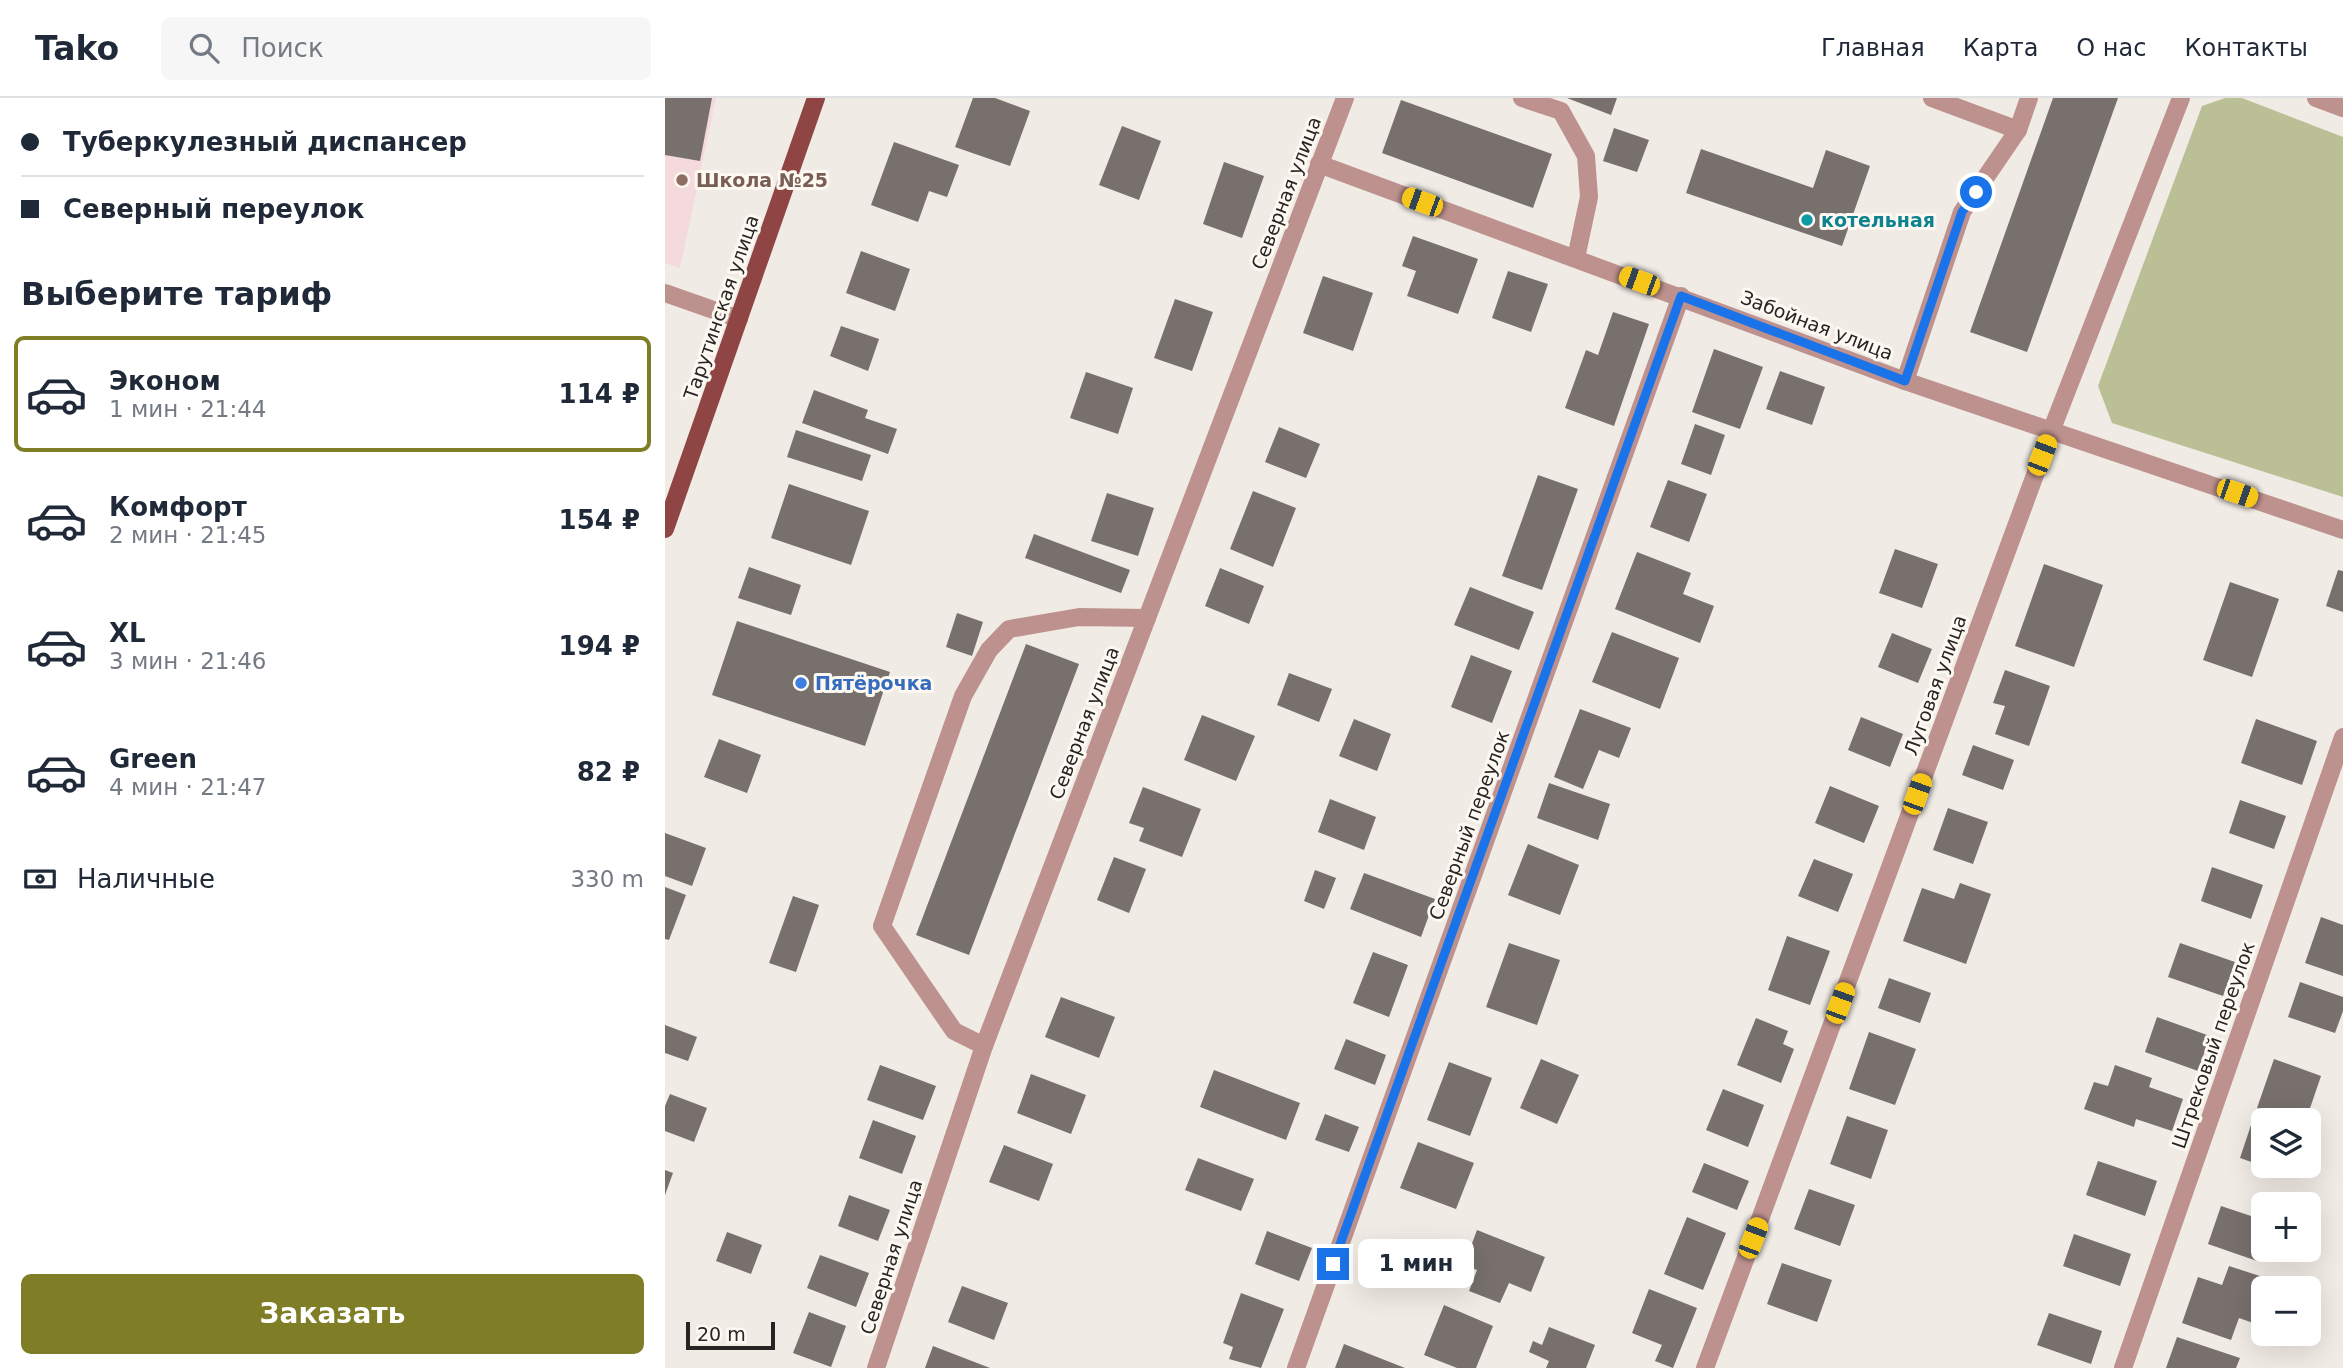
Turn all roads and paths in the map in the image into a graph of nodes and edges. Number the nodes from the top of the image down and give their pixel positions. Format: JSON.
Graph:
{"nodes":[{"id":1,"x":816,"y":98,"type":"edge"},
{"id":2,"x":1345,"y":98,"type":"edge"},
{"id":3,"x":1522,"y":98,"type":"edge"},
{"id":4,"x":1932,"y":98,"type":"edge"},
{"id":5,"x":2029,"y":98,"type":"edge"},
{"id":6,"x":2181,"y":98,"type":"edge"},
{"id":7,"x":2316,"y":98,"type":"edge"},
{"id":8,"x":1561,"y":105,"type":"edge"},
{"id":9,"x":2343,"y":108,"type":"edge"},
{"id":10,"x":2018,"y":130,"type":"junction"},
{"id":11,"x":1319,"y":164,"type":"junction"},
{"id":12,"x":1576,"y":258,"type":"junction"},
{"id":13,"x":665,"y":293,"type":"edge"},
{"id":14,"x":1681,"y":296,"type":"junction"},
{"id":15,"x":739,"y":319,"type":"junction"},
{"id":16,"x":1905,"y":381,"type":"junction"},
{"id":17,"x":2052,"y":429,"type":"junction"},
{"id":18,"x":665,"y":529,"type":"edge"},
{"id":19,"x":2343,"y":530,"type":"edge"},
{"id":20,"x":1147,"y":618,"type":"junction"},
{"id":21,"x":2343,"y":737,"type":"edge"},
{"id":22,"x":984,"y":1046,"type":"junction"},
{"id":23,"x":876,"y":1368,"type":"edge"},
{"id":24,"x":1296,"y":1368,"type":"edge"},
{"id":25,"x":1705,"y":1368,"type":"edge"},
{"id":26,"x":2123,"y":1368,"type":"edge"}],
"edges":[{"from":1,"to":15,"type":"main road","name":"Тарутинская улица"},
{"from":2,"to":11,"type":"street","name":"Северная улица"},
{"from":3,"to":8,"type":"street"},
{"from":4,"to":10,"type":"street"},
{"from":5,"to":10,"type":"street"},
{"from":6,"to":17,"type":"street","name":"Луговая улица"},
{"from":7,"to":9,"type":"street"},
{"from":8,"to":12,"type":"street"},
{"from":10,"to":16,"type":"street"},
{"from":11,"to":12,"type":"street","name":"Забойная улица"},
{"from":11,"to":20,"type":"street","name":"Северная улица"},
{"from":12,"to":14,"type":"street","name":"Забойная улица"},
{"from":13,"to":15,"type":"street"},
{"from":14,"to":16,"type":"street","name":"Забойная улица"},
{"from":14,"to":24,"type":"street","name":"Северный переулок"},
{"from":15,"to":18,"type":"main road","name":"Тарутинская улица"},
{"from":16,"to":17,"type":"street","name":"Забойная улица"},
{"from":17,"to":19,"type":"street","name":"Забойная улица"},
{"from":17,"to":25,"type":"street","name":"Луговая улица"},
{"from":20,"to":22,"type":"street","name":"Северная улица"},
{"from":20,"to":22,"type":"street"},
{"from":21,"to":26,"type":"street","name":"Штрековый переулок"},
{"from":22,"to":23,"type":"street","name":"Северная улица"}]}
